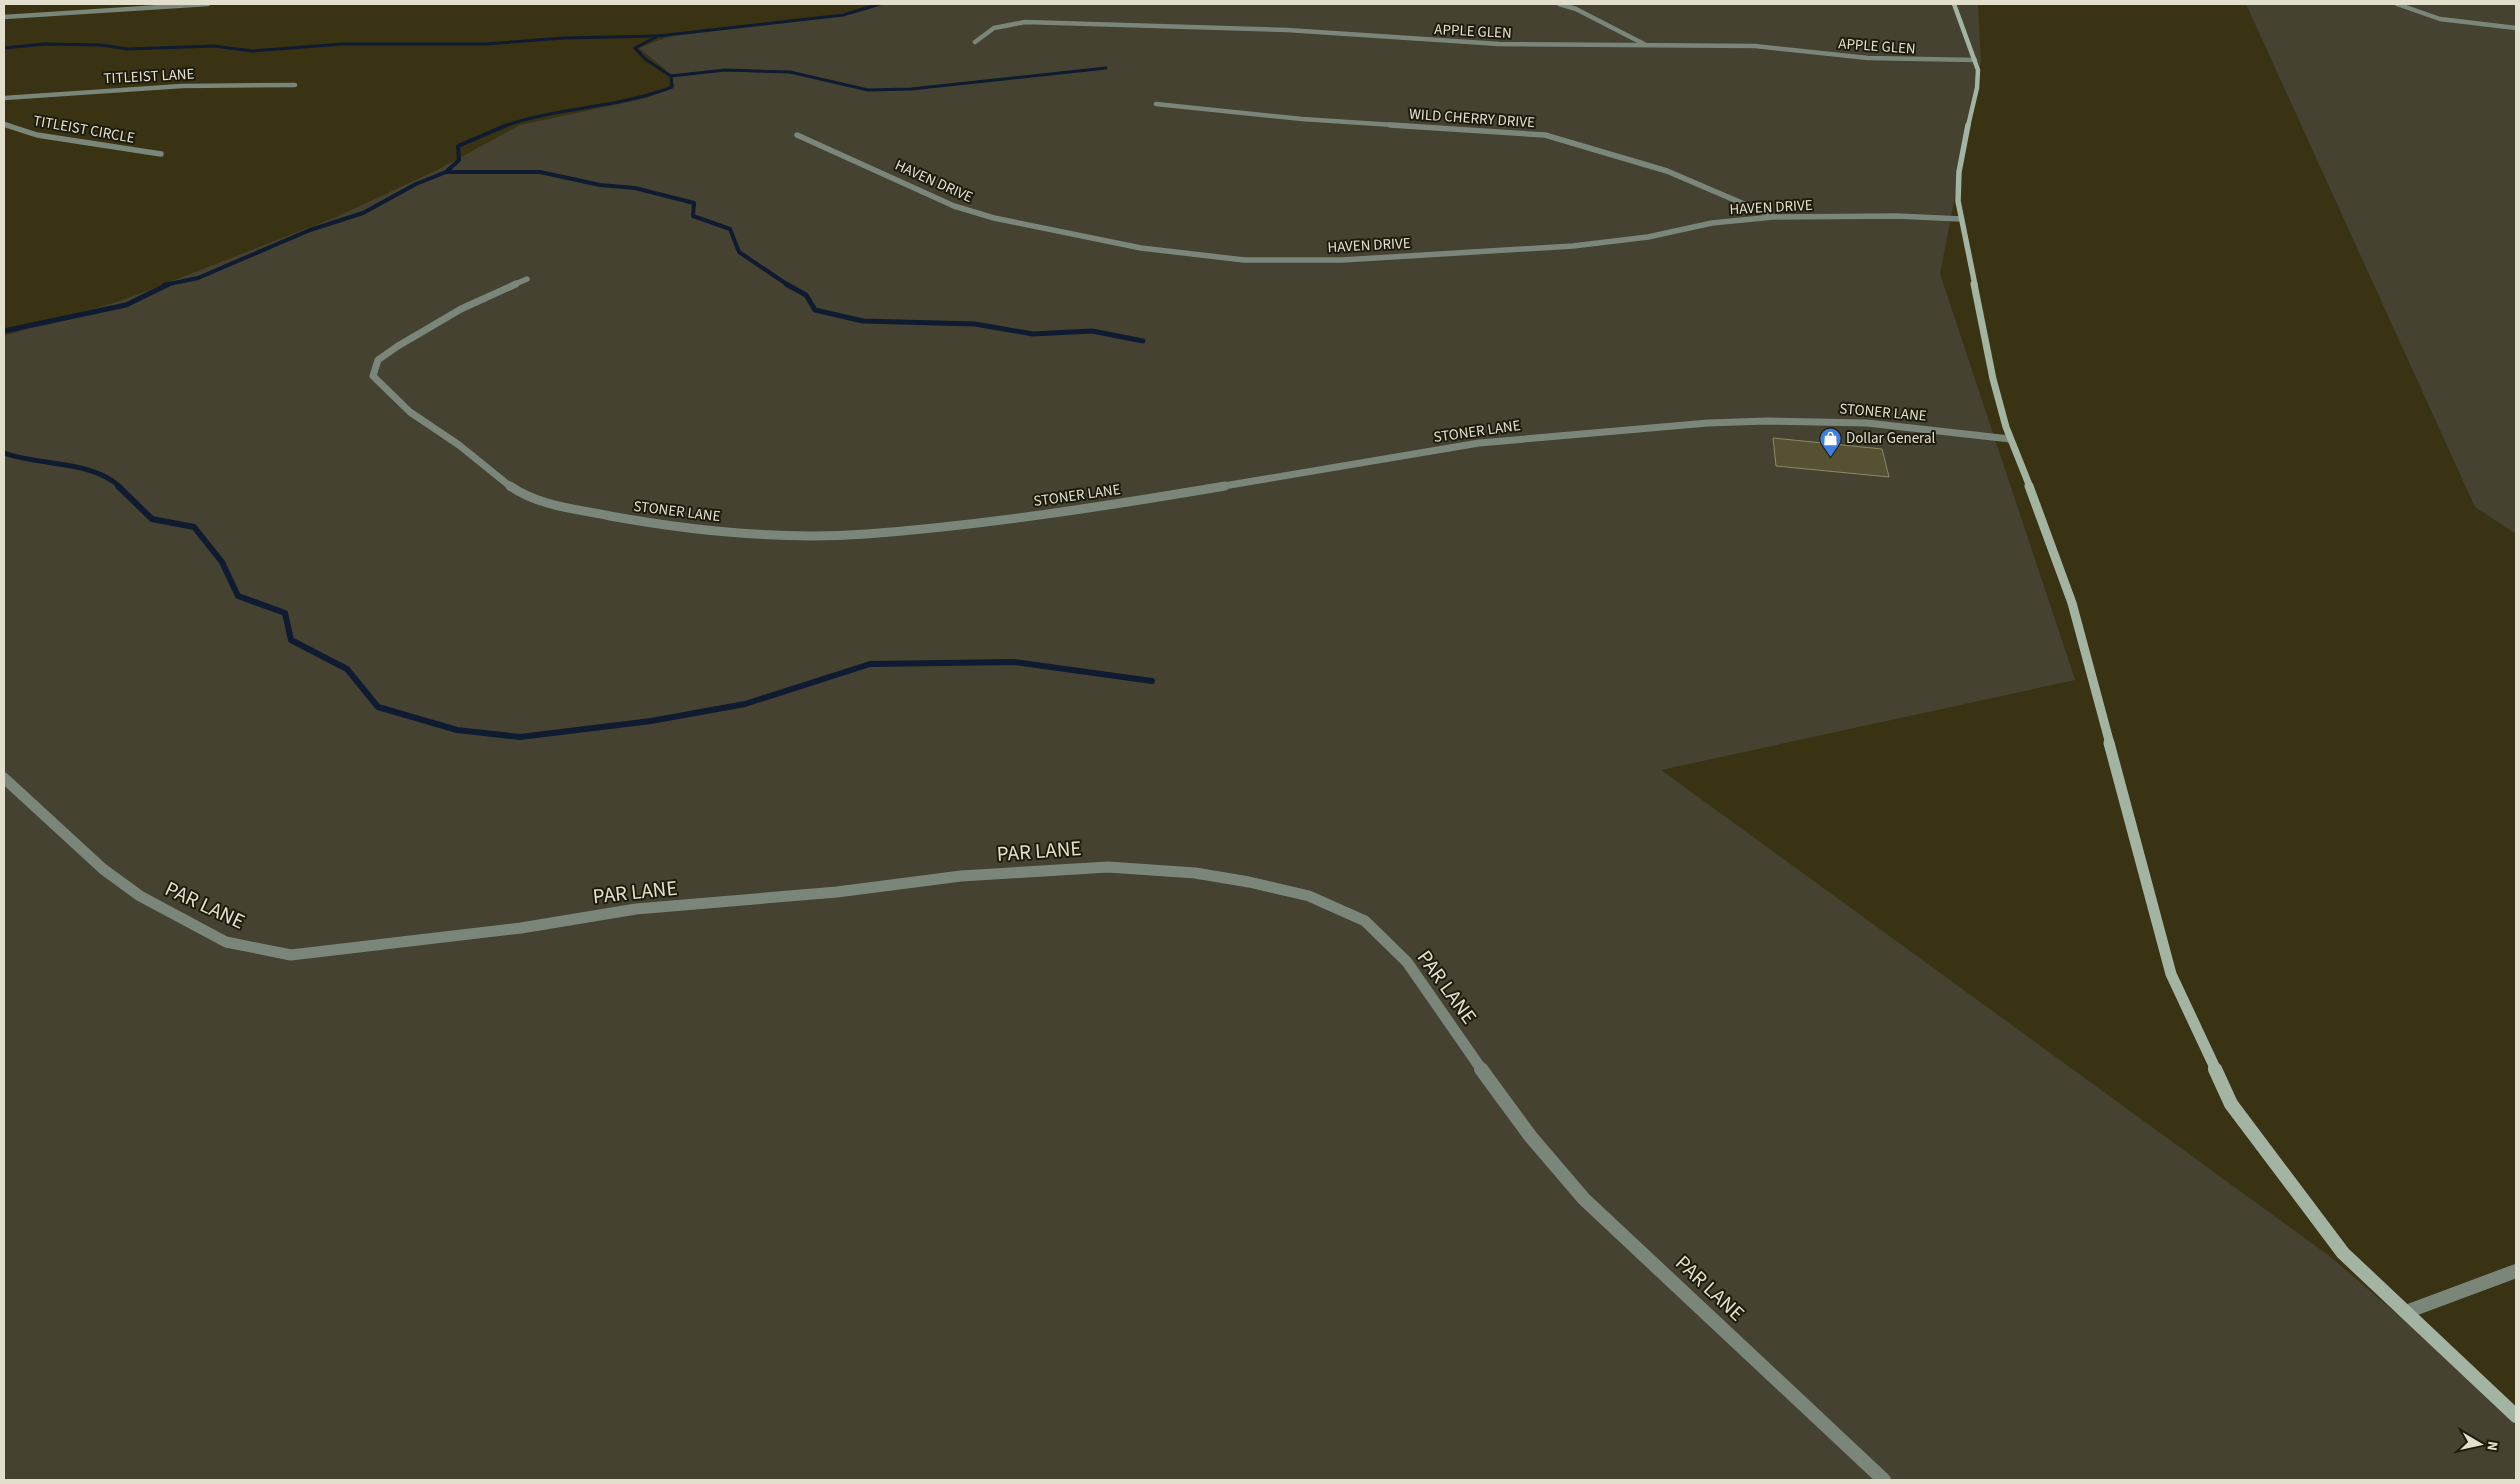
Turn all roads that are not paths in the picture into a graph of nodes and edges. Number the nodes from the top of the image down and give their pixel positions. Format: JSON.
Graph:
{"nodes":[{"id":1,"x":208,"y":4,"type":"edge"},
{"id":2,"x":1559,"y":4,"type":"edge"},
{"id":3,"x":1954,"y":4,"type":"edge"},
{"id":4,"x":2397,"y":4,"type":"edge"},
{"id":5,"x":4,"y":17,"type":"edge"},
{"id":6,"x":2516,"y":28,"type":"edge"},
{"id":7,"x":974,"y":42,"type":"dead end"},
{"id":8,"x":1644,"y":44,"type":"junction"},
{"id":9,"x":1975,"y":60,"type":"junction"},
{"id":10,"x":295,"y":86,"type":"dead end"},
{"id":11,"x":4,"y":98,"type":"edge"},
{"id":12,"x":1156,"y":104,"type":"dead end"},
{"id":13,"x":4,"y":124,"type":"edge"},
{"id":14,"x":797,"y":135,"type":"dead end"},
{"id":15,"x":161,"y":154,"type":"dead end"},
{"id":16,"x":1773,"y":217,"type":"junction"},
{"id":17,"x":1961,"y":219,"type":"junction"},
{"id":18,"x":527,"y":279,"type":"dead end"},
{"id":19,"x":2010,"y":439,"type":"junction"},
{"id":20,"x":4,"y":778,"type":"edge"},
{"id":21,"x":2516,"y":1271,"type":"edge"},
{"id":22,"x":2406,"y":1312,"type":"junction"},
{"id":23,"x":2516,"y":1416,"type":"edge"},
{"id":24,"x":1884,"y":1480,"type":"edge"}],
"edges":[{"from":1,"to":5,"type":"street"},
{"from":2,"to":8,"type":"street"},
{"from":3,"to":9,"type":"main road"},
{"from":4,"to":6,"type":"street"},
{"from":7,"to":8,"type":"street","name":"APPLE GLEN"},
{"from":8,"to":9,"type":"street","name":"APPLE GLEN"},
{"from":9,"to":17,"type":"main road"},
{"from":10,"to":11,"type":"street","name":"TITLEIST LANE"},
{"from":12,"to":16,"type":"street","name":"WILD CHERRY DRIVE"},
{"from":13,"to":15,"type":"street","name":"TITLEIST CIRCLE"},
{"from":14,"to":16,"type":"street","name":"HAVEN DRIVE"},
{"from":16,"to":17,"type":"street","name":"HAVEN DRIVE"},
{"from":17,"to":19,"type":"main road"},
{"from":18,"to":19,"type":"street","name":"STONER LANE"},
{"from":19,"to":22,"type":"main road"},
{"from":20,"to":24,"type":"street","name":"PAR LANE"},
{"from":21,"to":22,"type":"street"},
{"from":22,"to":23,"type":"main road"}]}
